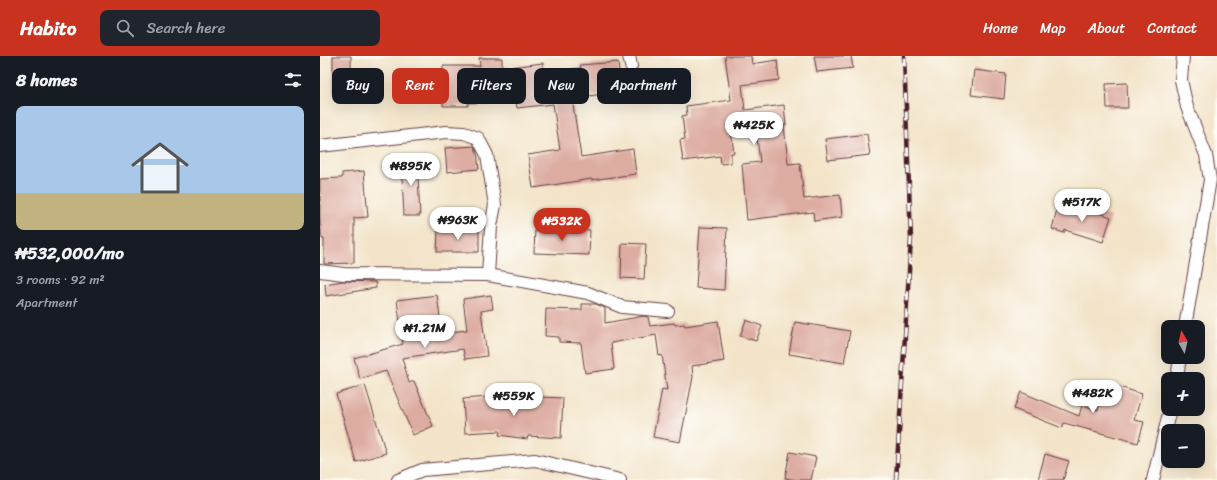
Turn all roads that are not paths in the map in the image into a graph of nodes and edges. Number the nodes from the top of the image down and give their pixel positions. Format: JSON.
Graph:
{"nodes":[{"id":1,"x":1183,"y":56,"type":"edge"},
{"id":2,"x":320,"y":146,"type":"edge"},
{"id":3,"x":320,"y":271,"type":"edge"},
{"id":4,"x":488,"y":275,"type":"junction"},
{"id":5,"x":668,"y":312,"type":"dead end"},
{"id":6,"x":1186,"y":320,"type":"edge"},
{"id":7,"x":1168,"y":416,"type":"edge"},
{"id":8,"x":398,"y":480,"type":"edge"},
{"id":9,"x":620,"y":480,"type":"edge"},
{"id":10,"x":1152,"y":480,"type":"edge"}],
"edges":[{"from":1,"to":6,"type":"street"},
{"from":2,"to":4,"type":"street"},
{"from":3,"to":4,"type":"street"},
{"from":4,"to":5,"type":"street"},
{"from":7,"to":10,"type":"street"},
{"from":8,"to":9,"type":"street"}]}
